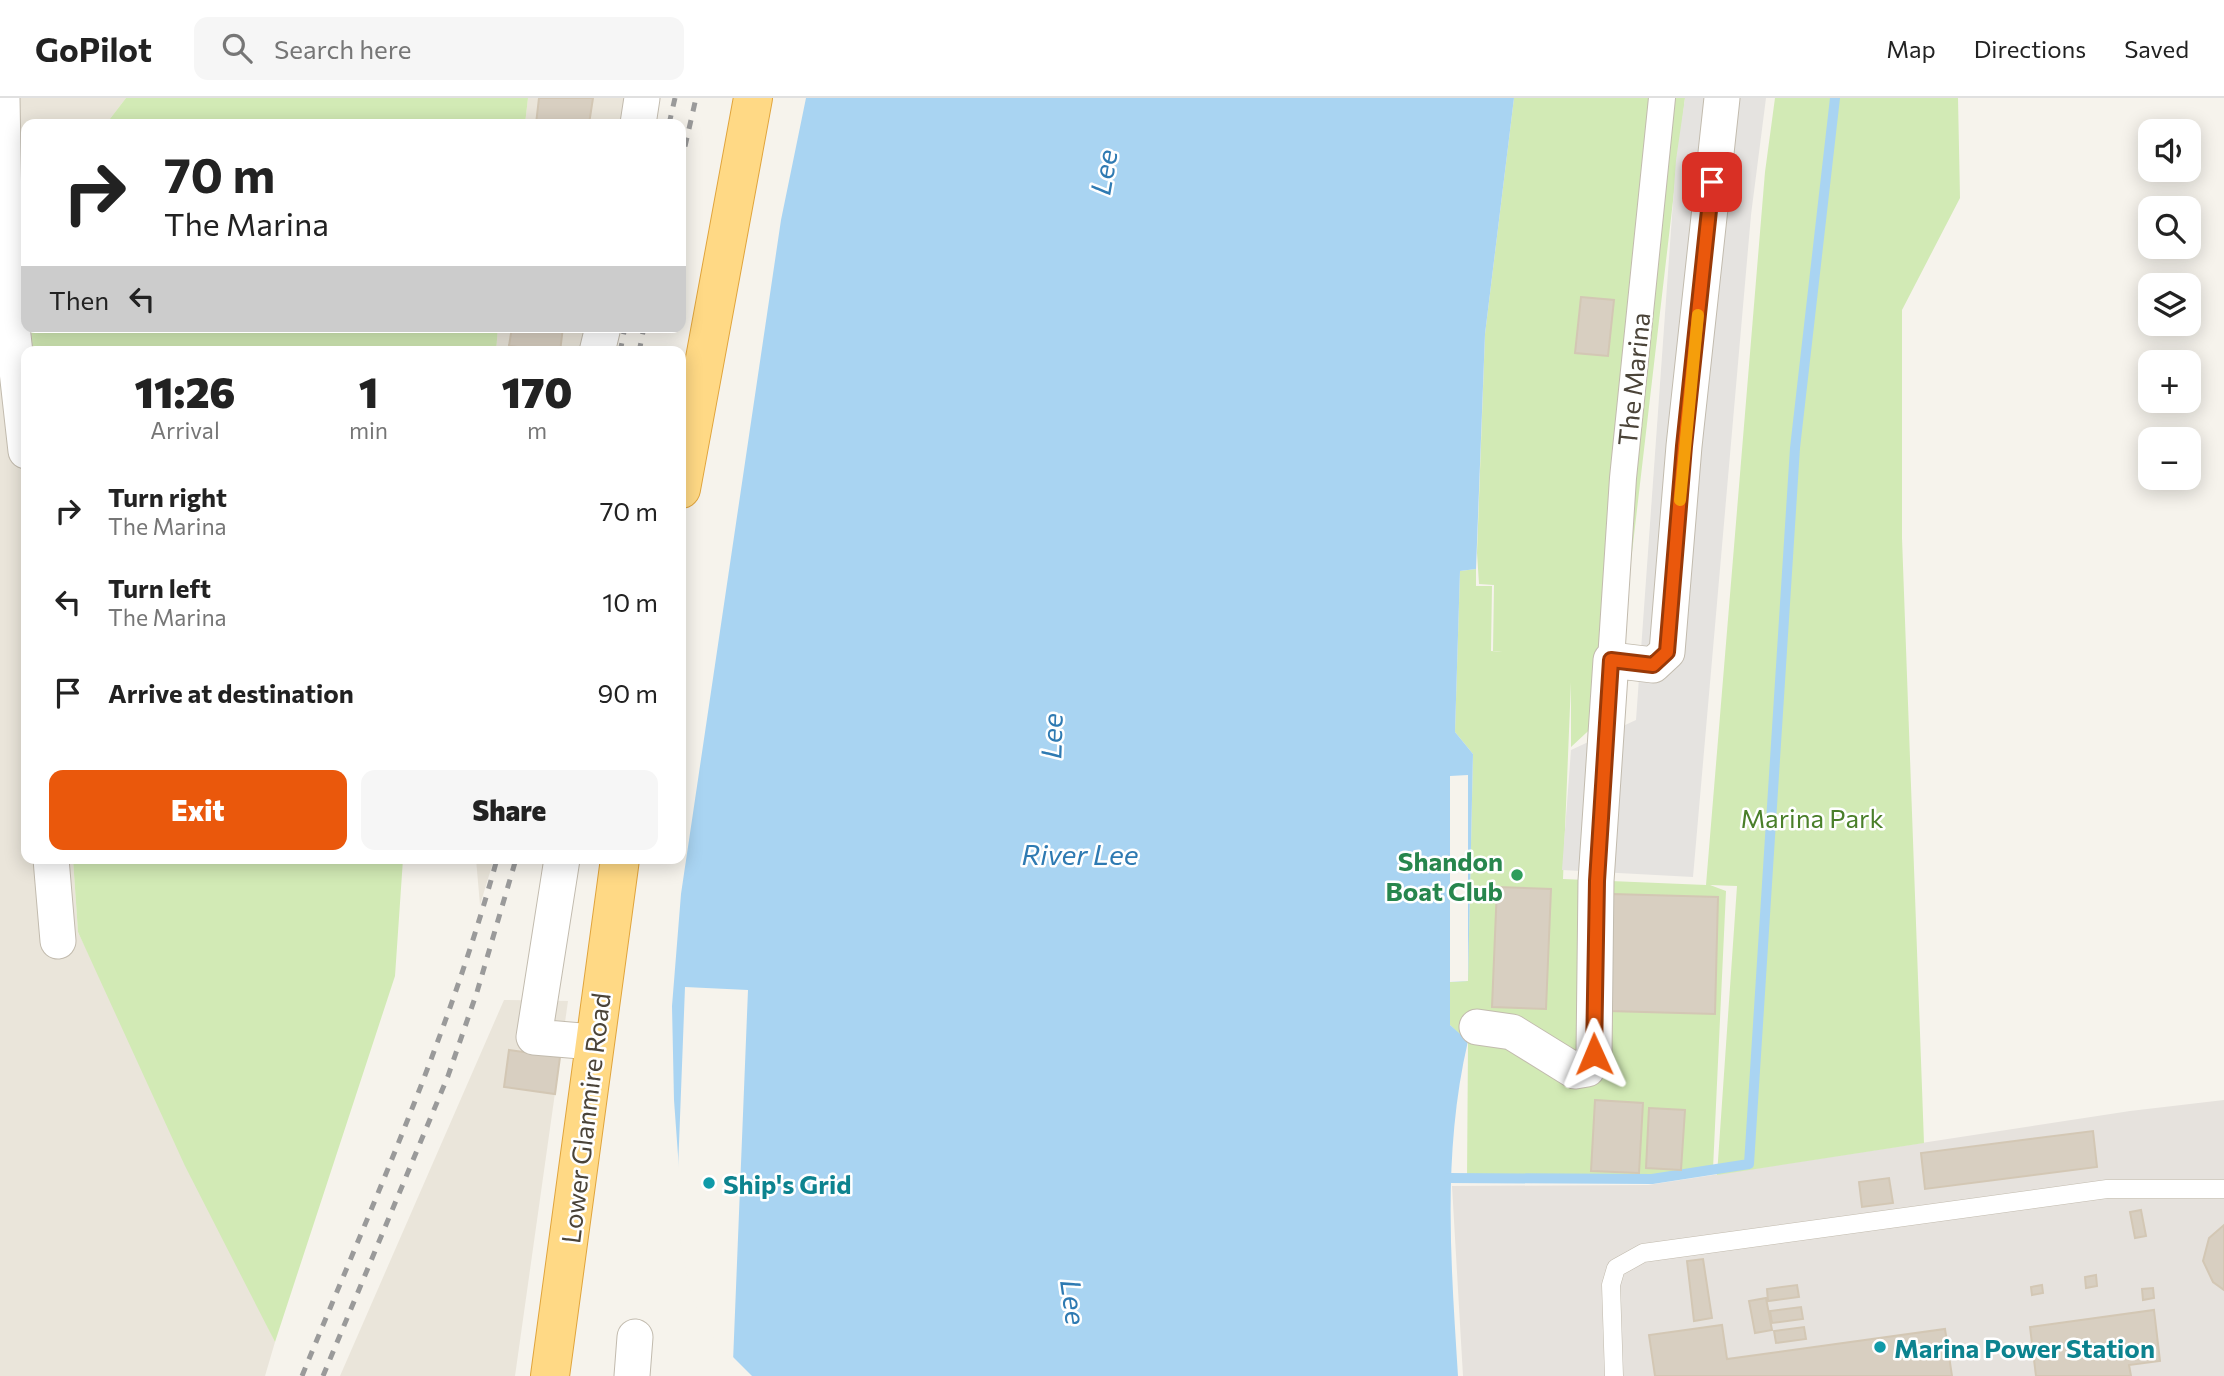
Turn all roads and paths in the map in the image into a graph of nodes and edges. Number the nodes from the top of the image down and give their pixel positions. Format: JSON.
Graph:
{"nodes":[{"id":1,"x":2,"y":98,"type":"edge"},
{"id":2,"x":642,"y":98,"type":"edge"},
{"id":3,"x":753,"y":98,"type":"edge"},
{"id":4,"x":1662,"y":98,"type":"edge"},
{"id":5,"x":1722,"y":98,"type":"edge"},
{"id":6,"x":639,"y":119,"type":"edge"},
{"id":7,"x":21,"y":406,"type":"edge"},
{"id":8,"x":686,"y":462,"type":"edge"},
{"id":9,"x":1611,"y":660,"type":"junction"},
{"id":10,"x":51,"y":864,"type":"edge"},
{"id":11,"x":561,"y":864,"type":"edge"},
{"id":12,"x":619,"y":864,"type":"edge"},
{"id":13,"x":58,"y":942,"type":"dead end"},
{"id":14,"x":1477,"y":1027,"type":"dead end"},
{"id":15,"x":593,"y":1042,"type":"junction"},
{"id":16,"x":2224,"y":1189,"type":"edge"},
{"id":17,"x":635,"y":1338,"type":"dead end"},
{"id":18,"x":550,"y":1376,"type":"edge"},
{"id":19,"x":632,"y":1376,"type":"edge"},
{"id":20,"x":1614,"y":1376,"type":"edge"}],
"edges":[{"from":1,"to":7,"type":"street"},
{"from":2,"to":6,"type":"street"},
{"from":3,"to":8,"type":"highway"},
{"from":4,"to":9,"type":"street","name":"The Marina"},
{"from":5,"to":9,"type":"street"},
{"from":9,"to":14,"type":"street","name":"The Marina"},
{"from":10,"to":13,"type":"street"},
{"from":11,"to":15,"type":"street"},
{"from":12,"to":15,"type":"highway","name":"Lower Glanmire Road"},
{"from":15,"to":18,"type":"highway","name":"Lower Glanmire Road"},
{"from":16,"to":20,"type":"lane"},
{"from":17,"to":19,"type":"street"}]}
